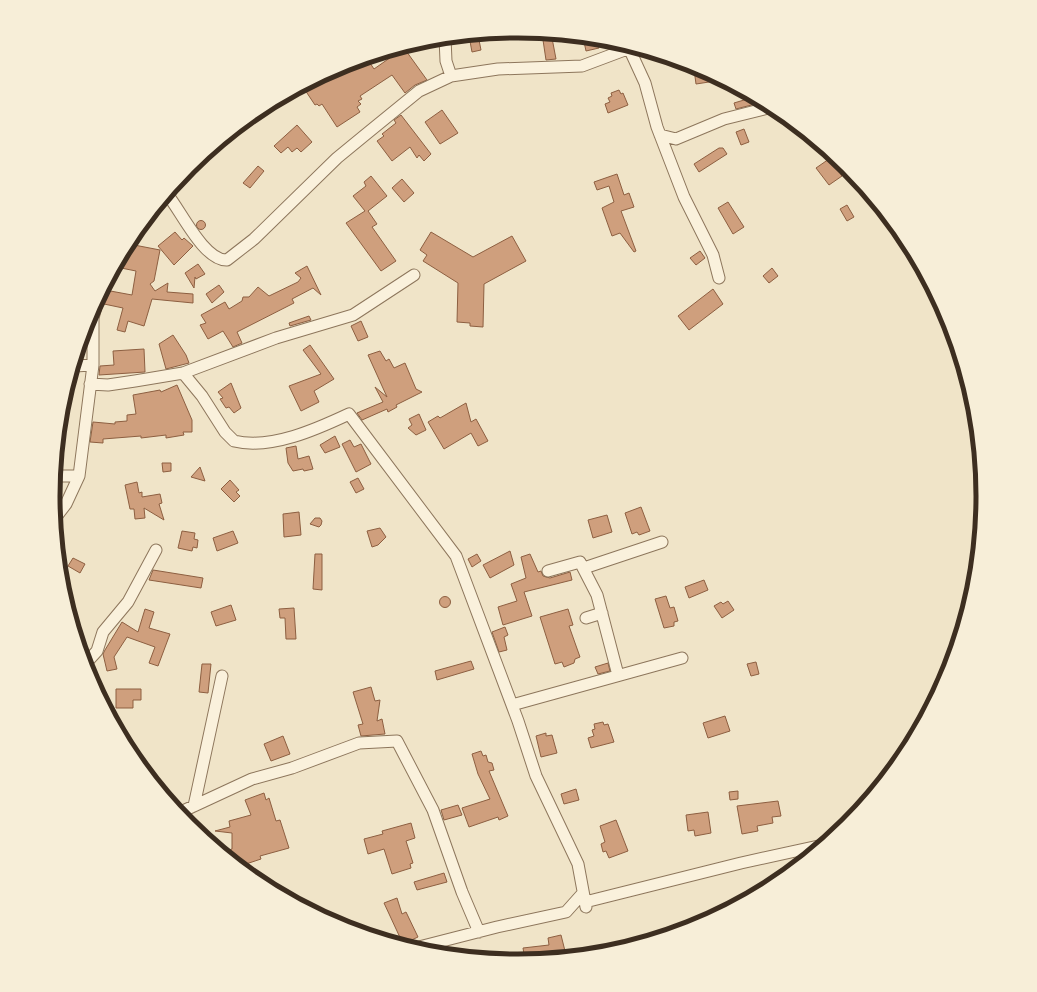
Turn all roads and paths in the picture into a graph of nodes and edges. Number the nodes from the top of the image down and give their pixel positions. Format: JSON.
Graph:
{"nodes":[{"id":1,"x":445,"y":44,"type":"edge"},
{"id":2,"x":621,"y":50,"type":"edge"},
{"id":3,"x":632,"y":53,"type":"edge"},
{"id":4,"x":451,"y":76,"type":"junction"},
{"id":5,"x":764,"y":109,"type":"edge"},
{"id":6,"x":660,"y":135,"type":"junction"},
{"id":7,"x":170,"y":199,"type":"edge"},
{"id":8,"x":414,"y":275,"type":"dead end"},
{"id":9,"x":718,"y":278,"type":"dead end"},
{"id":10,"x":93,"y":327,"type":"edge"},
{"id":11,"x":93,"y":365,"type":"junction"},
{"id":12,"x":80,"y":366,"type":"edge"},
{"id":13,"x":183,"y":373,"type":"junction"},
{"id":14,"x":90,"y":384,"type":"junction"},
{"id":15,"x":61,"y":476,"type":"edge"},
{"id":16,"x":79,"y":476,"type":"junction"},
{"id":17,"x":61,"y":511,"type":"edge"},
{"id":18,"x":662,"y":542,"type":"dead end"},
{"id":19,"x":156,"y":550,"type":"dead end"},
{"id":20,"x":582,"y":565,"type":"junction"},
{"id":21,"x":548,"y":571,"type":"dead end"},
{"id":22,"x":602,"y":613,"type":"junction"},
{"id":23,"x":586,"y":618,"type":"dead end"},
{"id":24,"x":90,"y":658,"type":"edge"},
{"id":25,"x":682,"y":658,"type":"dead end"},
{"id":26,"x":618,"y":675,"type":"junction"},
{"id":27,"x":222,"y":676,"type":"dead end"},
{"id":28,"x":512,"y":705,"type":"junction"},
{"id":29,"x":194,"y":806,"type":"junction"},
{"id":30,"x":185,"y":810,"type":"edge"},
{"id":31,"x":811,"y":848,"type":"edge"},
{"id":32,"x":585,"y":901,"type":"junction"},
{"id":33,"x":479,"y":932,"type":"junction"},
{"id":34,"x":428,"y":945,"type":"edge"}],
"edges":[{"from":1,"to":4,"type":"street"},
{"from":2,"to":4,"type":"street"},
{"from":3,"to":6,"type":"street"},
{"from":4,"to":7,"type":"street"},
{"from":5,"to":6,"type":"street"},
{"from":6,"to":9,"type":"street"},
{"from":8,"to":13,"type":"street"},
{"from":10,"to":11,"type":"street"},
{"from":11,"to":12,"type":"street"},
{"from":11,"to":14,"type":"street"},
{"from":13,"to":14,"type":"street"},
{"from":13,"to":28,"type":"street"},
{"from":14,"to":16,"type":"street"},
{"from":15,"to":16,"type":"street"},
{"from":16,"to":17,"type":"street"},
{"from":18,"to":20,"type":"street"},
{"from":19,"to":24,"type":"street"},
{"from":20,"to":21,"type":"street"},
{"from":20,"to":22,"type":"street"},
{"from":22,"to":23,"type":"street"},
{"from":22,"to":26,"type":"street"},
{"from":25,"to":26,"type":"street"},
{"from":26,"to":28,"type":"street"},
{"from":27,"to":29,"type":"street"},
{"from":28,"to":32,"type":"street"},
{"from":29,"to":30,"type":"street"},
{"from":29,"to":33,"type":"street"},
{"from":31,"to":32,"type":"street"},
{"from":32,"to":33,"type":"street"},
{"from":33,"to":34,"type":"street"}]}
